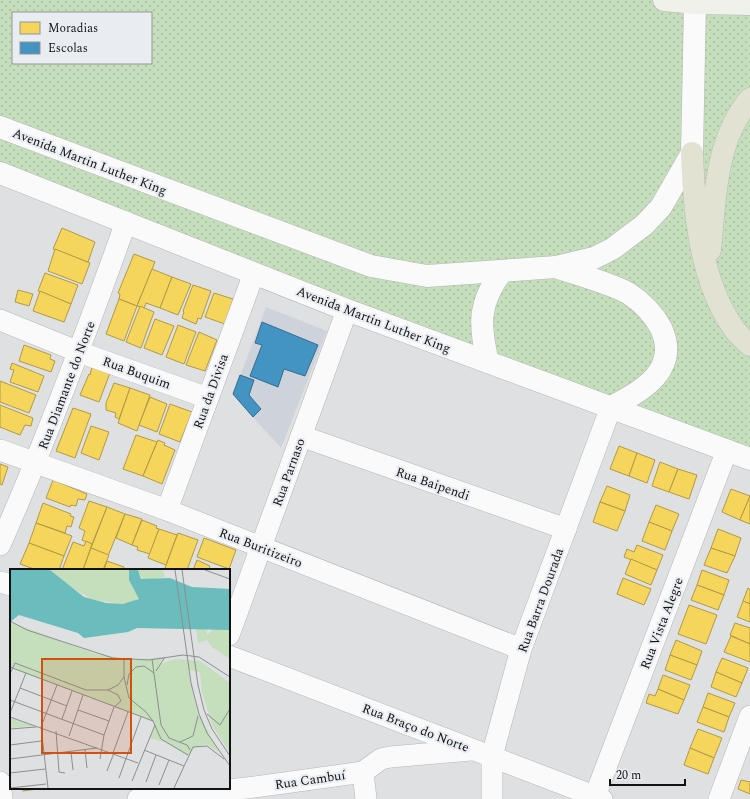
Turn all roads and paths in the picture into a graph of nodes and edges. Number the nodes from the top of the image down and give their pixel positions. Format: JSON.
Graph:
{"nodes":[{"id":1,"x":664,"y":0,"type":"edge"},
{"id":2,"x":694,"y":3,"type":"junction"},
{"id":3,"x":750,"y":4,"type":"edge"},
{"id":4,"x":750,"y":99,"type":"edge"},
{"id":5,"x":0,"y":127,"type":"edge"},
{"id":6,"x":692,"y":153,"type":"junction"},
{"id":7,"x":0,"y":173,"type":"edge"},
{"id":8,"x":126,"y":222,"type":"junction"},
{"id":9,"x":556,"y":267,"type":"junction"},
{"id":10,"x":502,"y":271,"type":"junction"},
{"id":11,"x":254,"y":272,"type":"junction"},
{"id":12,"x":708,"y":272,"type":"junction"},
{"id":13,"x":347,"y":310,"type":"junction"},
{"id":14,"x":0,"y":320,"type":"edge"},
{"id":15,"x":750,"y":345,"type":"edge"},
{"id":16,"x":80,"y":352,"type":"junction"},
{"id":17,"x":488,"y":362,"type":"junction"},
{"id":18,"x":208,"y":398,"type":"junction"},
{"id":19,"x":611,"y":407,"type":"junction"},
{"id":20,"x":301,"y":436,"type":"junction"},
{"id":21,"x":0,"y":450,"type":"edge"},
{"id":22,"x":727,"y":450,"type":"junction"},
{"id":23,"x":750,"y":459,"type":"edge"},
{"id":24,"x":36,"y":464,"type":"junction"},
{"id":25,"x":167,"y":510,"type":"junction"},
{"id":26,"x":566,"y":529,"type":"junction"},
{"id":27,"x":0,"y":545,"type":"edge"},
{"id":28,"x":261,"y":547,"type":"junction"},
{"id":29,"x":0,"y":582,"type":"edge"},
{"id":30,"x":10,"y":585,"type":"edge"},
{"id":31,"x":230,"y":632,"type":"edge"},
{"id":32,"x":521,"y":649,"type":"junction"},
{"id":33,"x":230,"y":656,"type":"edge"},
{"id":34,"x":750,"y":716,"type":"edge"},
{"id":35,"x":485,"y":753,"type":"junction"},
{"id":36,"x":363,"y":772,"type":"junction"},
{"id":37,"x":0,"y":782,"type":"edge"},
{"id":38,"x":125,"y":789,"type":"edge"},
{"id":39,"x":247,"y":793,"type":"edge"},
{"id":40,"x":599,"y":798,"type":"edge"},
{"id":41,"x":2,"y":799,"type":"edge"},
{"id":42,"x":126,"y":799,"type":"edge"},
{"id":43,"x":138,"y":799,"type":"edge"},
{"id":44,"x":366,"y":799,"type":"edge"},
{"id":45,"x":492,"y":799,"type":"edge"},
{"id":46,"x":719,"y":799,"type":"edge"}],
"edges":[{"from":1,"to":2,"type":"main road"},
{"from":2,"to":3,"type":"main road"},
{"from":2,"to":6,"type":"street"},
{"from":4,"to":12,"type":"highway"},
{"from":5,"to":10,"type":"street","name":"Avenida Martin Luther King"},
{"from":6,"to":9,"type":"street","name":"Avenida Martin Luther King"},
{"from":6,"to":12,"type":"highway"},
{"from":7,"to":8,"type":"street","name":"Avenida Martin Luther King"},
{"from":8,"to":11,"type":"street","name":"Avenida Martin Luther King"},
{"from":8,"to":16,"type":"street","name":"Rua Diamante do Norte"},
{"from":9,"to":10,"type":"street","name":"Avenida Martin Luther King"},
{"from":9,"to":19,"type":"street"},
{"from":10,"to":17,"type":"street"},
{"from":11,"to":13,"type":"street","name":"Avenida Martin Luther King"},
{"from":11,"to":18,"type":"street","name":"Rua da Divisa"},
{"from":12,"to":15,"type":"highway"},
{"from":13,"to":17,"type":"street","name":"Avenida Martin Luther King"},
{"from":13,"to":20,"type":"street","name":"Rua Parnaso"},
{"from":14,"to":16,"type":"street","name":"Rua Buquim"},
{"from":16,"to":18,"type":"street","name":"Rua Buquim"},
{"from":16,"to":24,"type":"street","name":"Rua Diamante do Norte"},
{"from":17,"to":19,"type":"street","name":"Avenida Martin Luther King"},
{"from":18,"to":25,"type":"street","name":"Rua da Divisa"},
{"from":19,"to":22,"type":"street","name":"Avenida Martin Luther King"},
{"from":19,"to":26,"type":"street","name":"Rua Barra Dourada"},
{"from":20,"to":26,"type":"street","name":"Rua Baipendi"},
{"from":20,"to":28,"type":"street","name":"Rua Parnaso"},
{"from":21,"to":24,"type":"street","name":"Rua Buritizeiro"},
{"from":22,"to":23,"type":"street","name":"Avenida Martin Luther King"},
{"from":22,"to":40,"type":"street","name":"Rua Vista Alegre"},
{"from":24,"to":25,"type":"street","name":"Rua Buritizeiro"},
{"from":24,"to":27,"type":"street","name":"Rua Diamante do Norte"},
{"from":25,"to":28,"type":"street","name":"Rua Buritizeiro"},
{"from":26,"to":32,"type":"street","name":"Rua Barra Dourada"},
{"from":28,"to":31,"type":"street","name":"Rua Parnaso"},
{"from":28,"to":32,"type":"street","name":"Rua Buritizeiro"},
{"from":29,"to":30,"type":"street"},
{"from":32,"to":35,"type":"street","name":"Rua Barra Dourada"},
{"from":33,"to":35,"type":"street","name":"Rua Braço do Norte"},
{"from":34,"to":46,"type":"street"},
{"from":35,"to":36,"type":"street","name":"Rua Cambuí"},
{"from":35,"to":40,"type":"street","name":"Rua Braço do Norte"},
{"from":35,"to":45,"type":"street","name":"Rua Barra Dourada"},
{"from":36,"to":39,"type":"street","name":"Rua Cambuí"},
{"from":36,"to":44,"type":"street"},
{"from":37,"to":41,"type":"street"},
{"from":38,"to":42,"type":"street"},
{"from":39,"to":43,"type":"street","name":"Rua Cambuí"}]}
